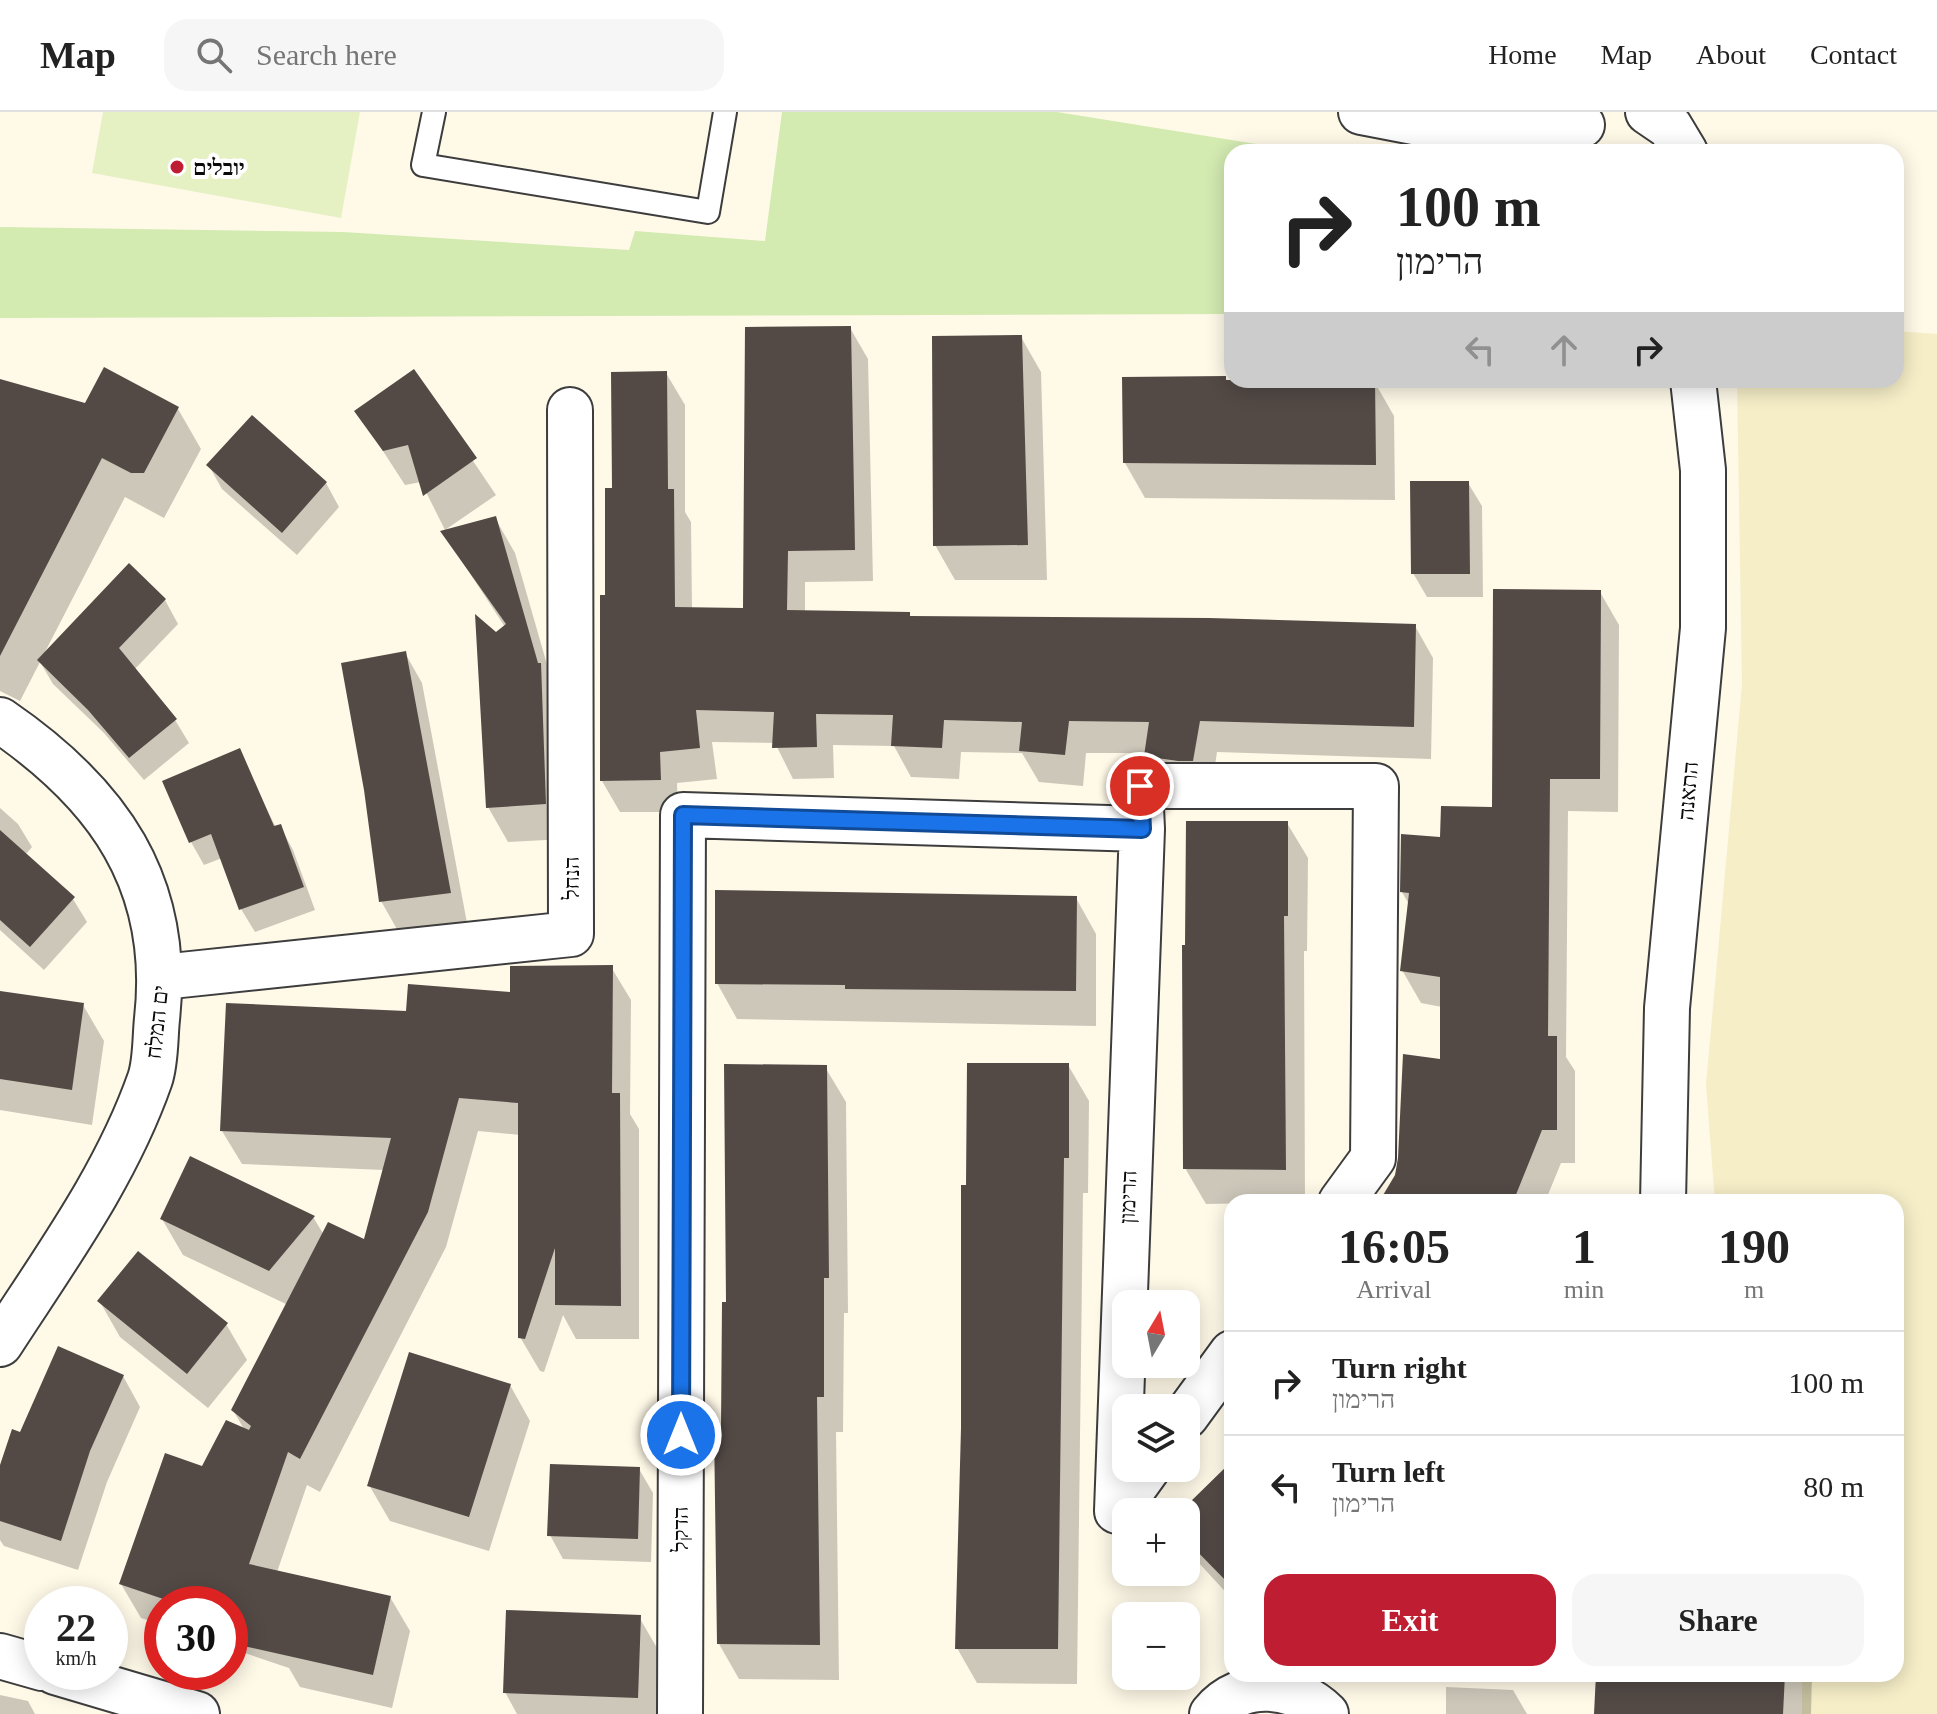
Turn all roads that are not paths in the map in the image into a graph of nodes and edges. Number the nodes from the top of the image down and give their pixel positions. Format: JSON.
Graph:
{"nodes":[{"id":1,"x":434,"y":112,"type":"edge"},
{"id":2,"x":723,"y":112,"type":"edge"},
{"id":3,"x":1361,"y":112,"type":"edge"},
{"id":4,"x":1648,"y":112,"type":"edge"},
{"id":5,"x":1584,"y":130,"type":"edge"},
{"id":6,"x":1465,"y":132,"type":"junction"},
{"id":7,"x":1496,"y":144,"type":"edge"},
{"id":8,"x":1680,"y":144,"type":"edge"},
{"id":9,"x":1694,"y":388,"type":"edge"},
{"id":10,"x":570,"y":410,"type":"dead end"},
{"id":11,"x":0,"y":720,"type":"edge"},
{"id":12,"x":1142,"y":829,"type":"junction"},
{"id":13,"x":162,"y":977,"type":"junction"},
{"id":14,"x":1347,"y":1194,"type":"edge"},
{"id":15,"x":1663,"y":1194,"type":"edge"},
{"id":16,"x":0,"y":1344,"type":"edge"},
{"id":17,"x":1224,"y":1364,"type":"edge"},
{"id":18,"x":1121,"y":1394,"type":"edge"},
{"id":19,"x":1200,"y":1397,"type":"edge"},
{"id":20,"x":1118,"y":1482,"type":"edge"},
{"id":21,"x":1138,"y":1482,"type":"edge"},
{"id":22,"x":0,"y":1656,"type":"edge"},
{"id":23,"x":24,"y":1663,"type":"edge"},
{"id":24,"x":116,"y":1690,"type":"edge"},
{"id":25,"x":1322,"y":1696,"type":"edge"},
{"id":26,"x":197,"y":1714,"type":"edge"},
{"id":27,"x":670,"y":1714,"type":"edge"},
{"id":28,"x":681,"y":1714,"type":"edge"},
{"id":29,"x":1212,"y":1714,"type":"edge"}],
"edges":[{"from":1,"to":2,"type":"lane"},
{"from":3,"to":6,"type":"street"},
{"from":4,"to":8,"type":"street"},
{"from":5,"to":6,"type":"street"},
{"from":6,"to":7,"type":"street"},
{"from":9,"to":15,"type":"street","name":"התאנה"},
{"from":10,"to":13,"type":"street","name":"הנחל"},
{"from":11,"to":13,"type":"street","name":"ים המלח"},
{"from":12,"to":14,"type":"street","name":"הרימון"},
{"from":12,"to":18,"type":"street","name":"הרימון"},
{"from":12,"to":28,"type":"street","name":"הדקל"},
{"from":13,"to":16,"type":"street","name":"ים המלח"},
{"from":17,"to":19,"type":"street"},
{"from":20,"to":21,"type":"street","name":"הרימון"},
{"from":22,"to":23,"type":"street"},
{"from":24,"to":26,"type":"street"},
{"from":25,"to":29,"type":"street"},
{"from":27,"to":28,"type":"street"}]}
